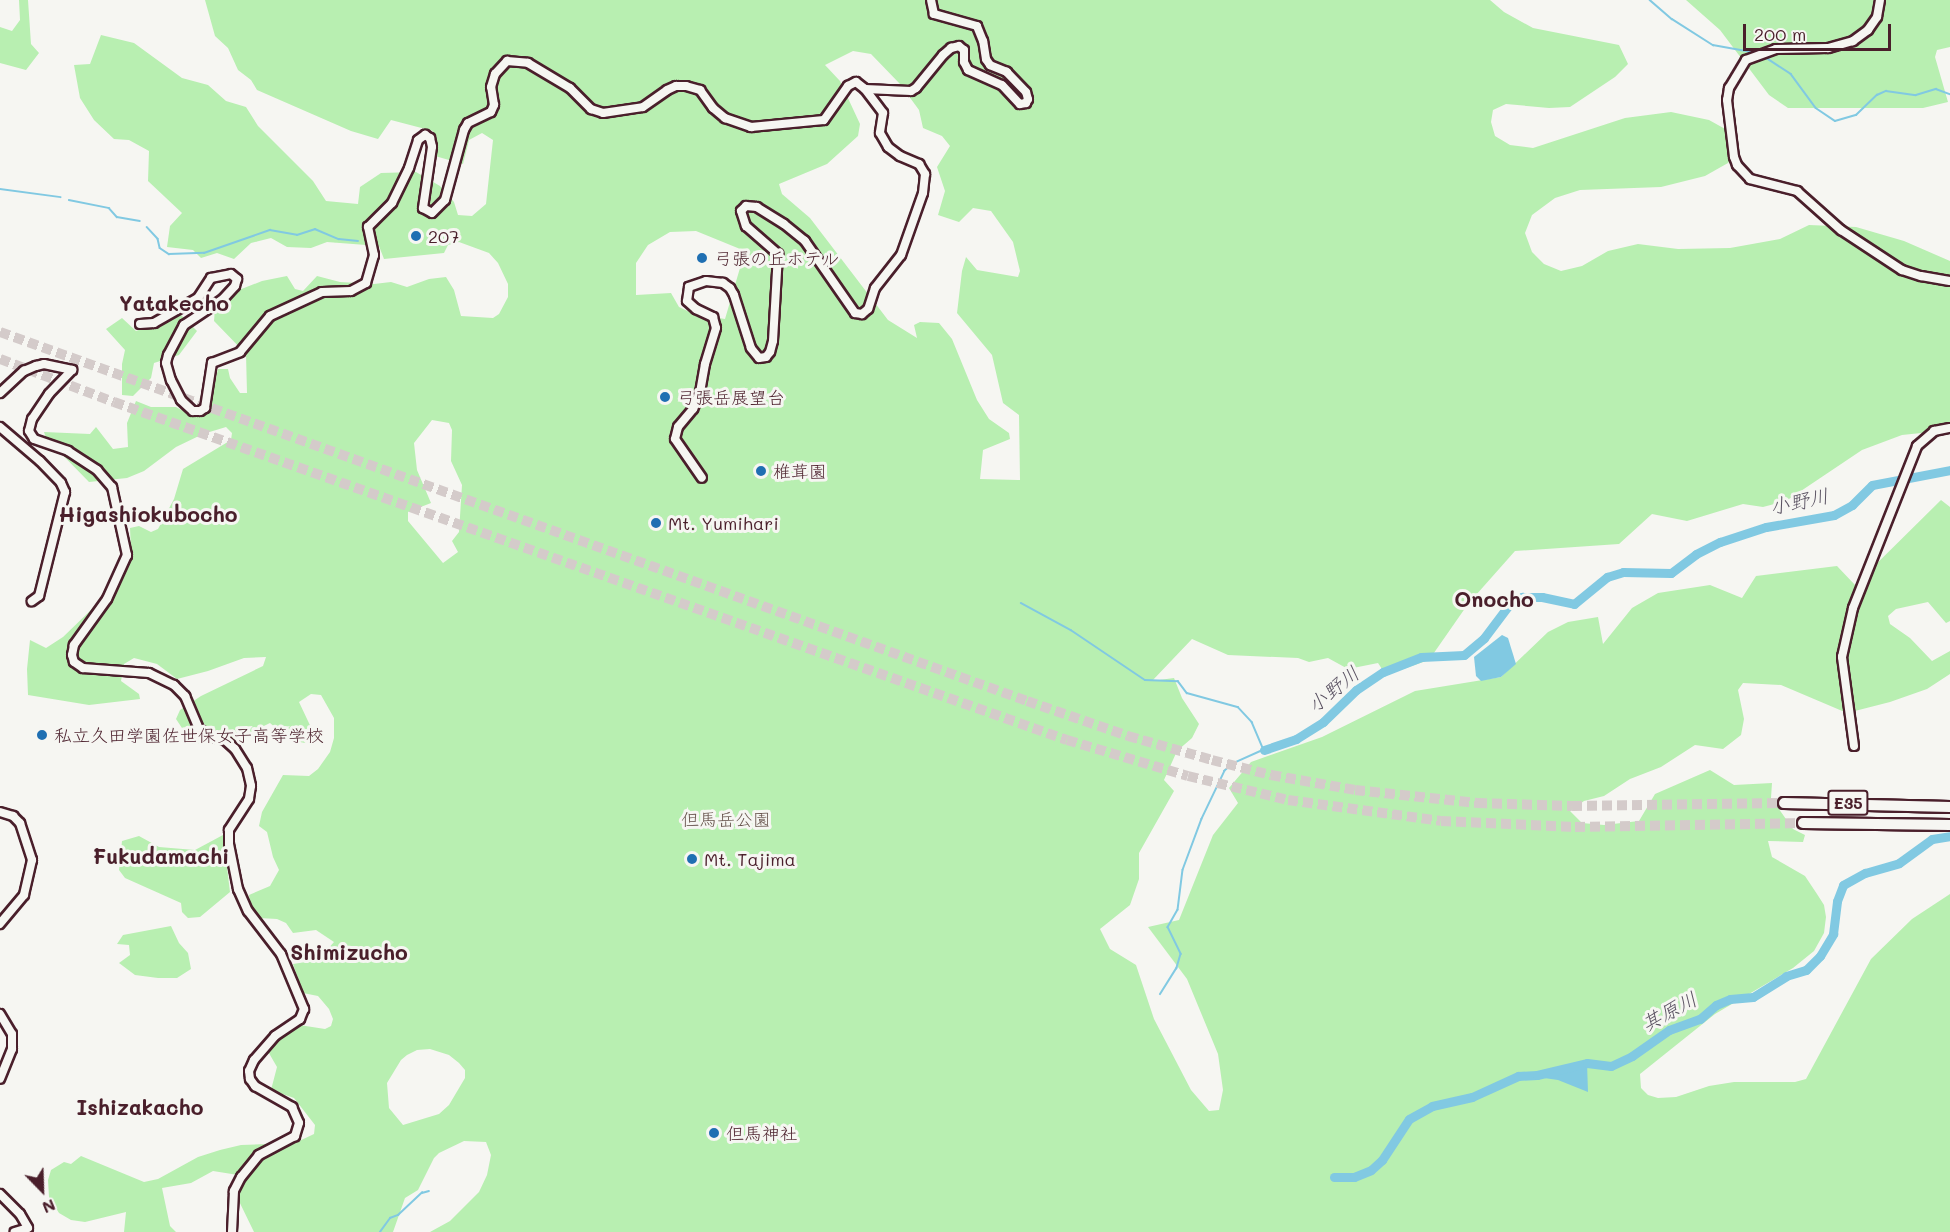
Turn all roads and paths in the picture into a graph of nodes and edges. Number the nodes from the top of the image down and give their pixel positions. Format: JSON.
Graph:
{"nodes":[{"id":1,"x":931,"y":0,"type":"edge"},
{"id":2,"x":1880,"y":0,"type":"edge"},
{"id":3,"x":865,"y":89,"type":"junction"},
{"id":4,"x":1950,"y":281,"type":"edge"},
{"id":5,"x":140,"y":324,"type":"dead end"},
{"id":6,"x":0,"y":393,"type":"edge"},
{"id":7,"x":0,"y":427,"type":"edge"},
{"id":8,"x":1950,"y":428,"type":"edge"},
{"id":9,"x":702,"y":478,"type":"dead end"},
{"id":10,"x":33,"y":601,"type":"dead end"},
{"id":11,"x":1854,"y":746,"type":"dead end"},
{"id":12,"x":1784,"y":803,"type":"tunnel mouth"},
{"id":13,"x":1950,"y":807,"type":"edge"},
{"id":14,"x":0,"y":812,"type":"edge"},
{"id":15,"x":1803,"y":823,"type":"tunnel mouth"},
{"id":16,"x":1950,"y":825,"type":"edge"},
{"id":17,"x":0,"y":924,"type":"edge"},
{"id":18,"x":0,"y":1014,"type":"edge"},
{"id":19,"x":0,"y":1079,"type":"edge"},
{"id":20,"x":0,"y":1194,"type":"edge"},
{"id":21,"x":15,"y":1232,"type":"edge"},
{"id":22,"x":232,"y":1232,"type":"edge"}],
"edges":[{"from":1,"to":3,"type":"street"},
{"from":2,"to":4,"type":"street"},
{"from":3,"to":5,"type":"street"},
{"from":3,"to":9,"type":"street"},
{"from":6,"to":22,"type":"street"},
{"from":7,"to":10,"type":"street"},
{"from":8,"to":11,"type":"street"},
{"from":12,"to":13,"type":"highway","number":"E35"},
{"from":14,"to":17,"type":"street"},
{"from":15,"to":16,"type":"highway","number":"E35"},
{"from":18,"to":19,"type":"street"},
{"from":20,"to":21,"type":"street"}]}
